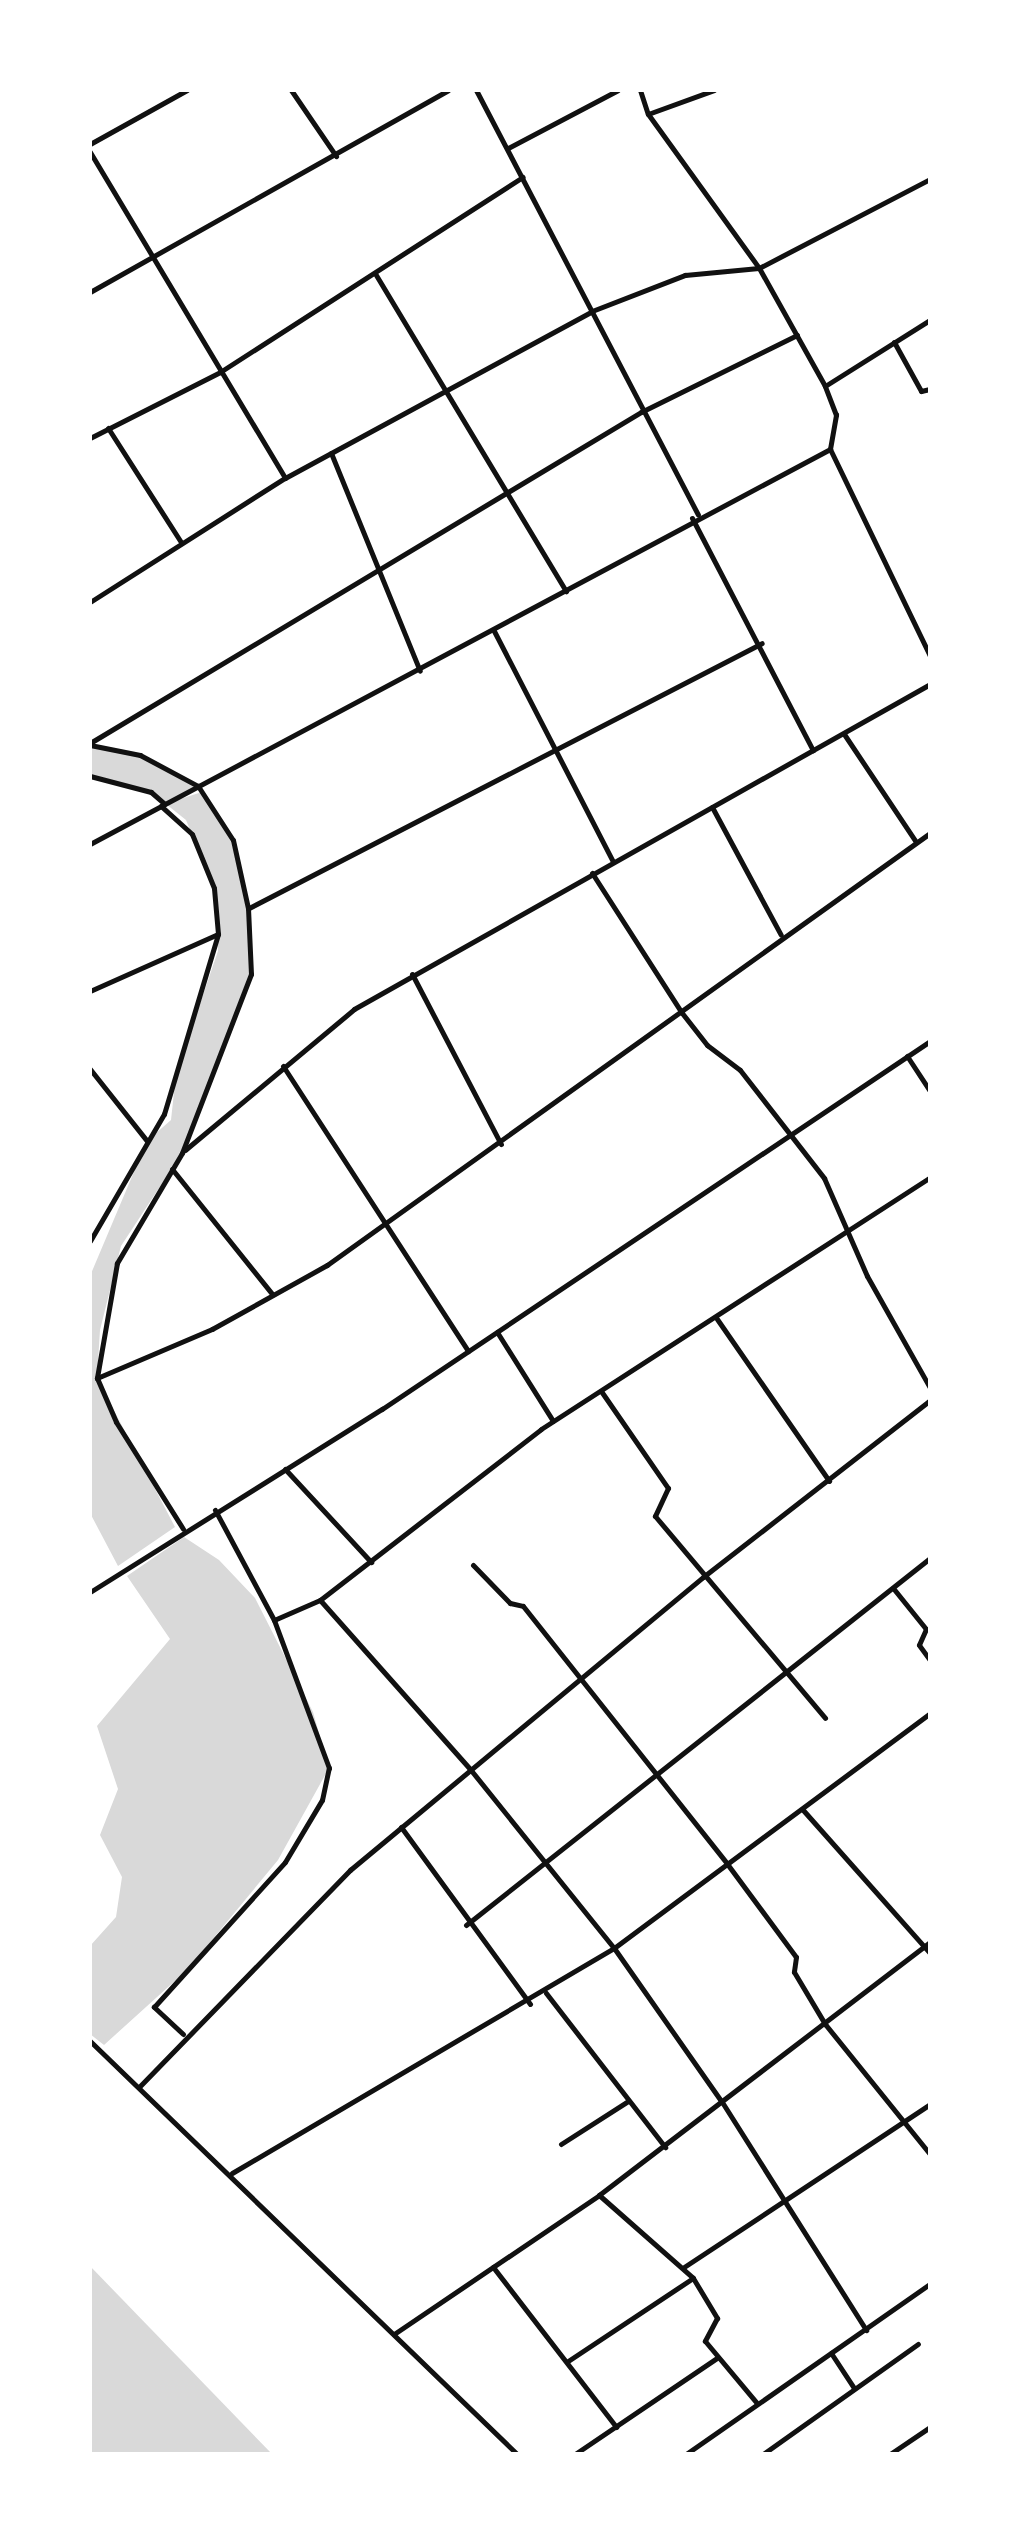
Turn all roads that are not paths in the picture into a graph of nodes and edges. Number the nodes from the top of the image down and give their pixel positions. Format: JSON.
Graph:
{"nodes":[{"id":1,"x":187,"y":90,"type":"edge"},
{"id":2,"x":291,"y":90,"type":"edge"},
{"id":3,"x":448,"y":90,"type":"edge"},
{"id":4,"x":476,"y":90,"type":"edge"},
{"id":5,"x":618,"y":90,"type":"edge"},
{"id":6,"x":640,"y":90,"type":"edge"},
{"id":7,"x":714,"y":90,"type":"edge"},
{"id":8,"x":648,"y":114,"type":"junction"},
{"id":9,"x":90,"y":144,"type":"edge"},
{"id":10,"x":508,"y":148,"type":"junction"},
{"id":11,"x":90,"y":152,"type":"edge"},
{"id":12,"x":336,"y":156,"type":"junction"},
{"id":13,"x":524,"y":176,"type":"junction"},
{"id":14,"x":930,"y":180,"type":"edge"},
{"id":15,"x":156,"y":259,"type":"junction"},
{"id":16,"x":759,"y":268,"type":"junction"},
{"id":17,"x":376,"y":275,"type":"junction"},
{"id":18,"x":90,"y":292,"type":"edge"},
{"id":19,"x":592,"y":311,"type":"junction"},
{"id":20,"x":930,"y":320,"type":"edge"},
{"id":21,"x":798,"y":334,"type":"junction"},
{"id":22,"x":894,"y":342,"type":"junction"},
{"id":23,"x":220,"y":372,"type":"junction"},
{"id":24,"x":825,"y":386,"type":"junction"},
{"id":25,"x":930,"y":389,"type":"edge"},
{"id":26,"x":443,"y":392,"type":"junction"},
{"id":27,"x":641,"y":412,"type":"junction"},
{"id":28,"x":108,"y":428,"type":"junction"},
{"id":29,"x":90,"y":438,"type":"edge"},
{"id":30,"x":830,"y":449,"type":"junction"},
{"id":31,"x":331,"y":453,"type":"junction"},
{"id":32,"x":285,"y":478,"type":"junction"},
{"id":33,"x":503,"y":495,"type":"junction"},
{"id":34,"x":695,"y":516,"type":"junction"},
{"id":35,"x":182,"y":542,"type":"junction"},
{"id":36,"x":382,"y":568,"type":"junction"},
{"id":37,"x":566,"y":590,"type":"junction"},
{"id":38,"x":90,"y":602,"type":"edge"},
{"id":39,"x":494,"y":632,"type":"junction"},
{"id":40,"x":762,"y":644,"type":"junction"},
{"id":41,"x":930,"y":656,"type":"edge"},
{"id":42,"x":420,"y":671,"type":"junction"},
{"id":43,"x":930,"y":684,"type":"edge"},
{"id":44,"x":844,"y":734,"type":"junction"},
{"id":45,"x":90,"y":744,"type":"edge"},
{"id":46,"x":813,"y":752,"type":"junction"},
{"id":47,"x":558,"y":753,"type":"junction"},
{"id":48,"x":90,"y":776,"type":"edge"},
{"id":49,"x":198,"y":786,"type":"junction"},
{"id":50,"x":164,"y":805,"type":"junction"},
{"id":51,"x":712,"y":808,"type":"junction"},
{"id":52,"x":930,"y":833,"type":"edge"},
{"id":53,"x":916,"y":842,"type":"junction"},
{"id":54,"x":90,"y":844,"type":"edge"},
{"id":55,"x":613,"y":862,"type":"junction"},
{"id":56,"x":592,"y":873,"type":"junction"},
{"id":57,"x":248,"y":908,"type":"junction"},
{"id":58,"x":218,"y":934,"type":"junction"},
{"id":59,"x":781,"y":935,"type":"junction"},
{"id":60,"x":412,"y":974,"type":"junction"},
{"id":61,"x":90,"y":990,"type":"edge"},
{"id":62,"x":682,"y":1013,"type":"junction"},
{"id":63,"x":930,"y":1041,"type":"edge"},
{"id":64,"x":908,"y":1056,"type":"junction"},
{"id":65,"x":283,"y":1066,"type":"junction"},
{"id":66,"x":90,"y":1069,"type":"edge"},
{"id":67,"x":930,"y":1091,"type":"edge"},
{"id":68,"x":795,"y":1135,"type":"junction"},
{"id":69,"x":147,"y":1141,"type":"junction"},
{"id":70,"x":501,"y":1144,"type":"junction"},
{"id":71,"x":182,"y":1152,"type":"junction"},
{"id":72,"x":172,"y":1168,"type":"junction"},
{"id":73,"x":930,"y":1177,"type":"edge"},
{"id":74,"x":390,"y":1222,"type":"junction"},
{"id":75,"x":850,"y":1232,"type":"junction"},
{"id":76,"x":90,"y":1241,"type":"edge"},
{"id":77,"x":273,"y":1295,"type":"junction"},
{"id":78,"x":717,"y":1319,"type":"junction"},
{"id":79,"x":497,"y":1332,"type":"junction"},
{"id":80,"x":468,"y":1351,"type":"junction"},
{"id":81,"x":97,"y":1378,"type":"junction"},
{"id":82,"x":930,"y":1388,"type":"edge"},
{"id":83,"x":601,"y":1391,"type":"junction"},
{"id":84,"x":930,"y":1400,"type":"edge"},
{"id":85,"x":554,"y":1421,"type":"junction"},
{"id":86,"x":284,"y":1468,"type":"junction"},
{"id":87,"x":829,"y":1480,"type":"junction"},
{"id":88,"x":215,"y":1510,"type":"junction"},
{"id":89,"x":183,"y":1530,"type":"junction"},
{"id":90,"x":930,"y":1558,"type":"edge"},
{"id":91,"x":371,"y":1562,"type":"junction"},
{"id":92,"x":473,"y":1566,"type":"dead end"},
{"id":93,"x":703,"y":1577,"type":"junction"},
{"id":94,"x":893,"y":1588,"type":"junction"},
{"id":95,"x":90,"y":1592,"type":"edge"},
{"id":96,"x":320,"y":1600,"type":"junction"},
{"id":97,"x":274,"y":1620,"type":"junction"},
{"id":98,"x":930,"y":1660,"type":"edge"},
{"id":99,"x":788,"y":1669,"type":"junction"},
{"id":100,"x":581,"y":1678,"type":"junction"},
{"id":101,"x":928,"y":1715,"type":"edge"},
{"id":102,"x":825,"y":1718,"type":"dead end"},
{"id":103,"x":930,"y":1724,"type":"edge"},
{"id":104,"x":470,"y":1770,"type":"junction"},
{"id":105,"x":659,"y":1778,"type":"junction"},
{"id":106,"x":803,"y":1810,"type":"junction"},
{"id":107,"x":401,"y":1827,"type":"junction"},
{"id":108,"x":544,"y":1866,"type":"junction"},
{"id":109,"x":728,"y":1866,"type":"junction"},
{"id":110,"x":466,"y":1925,"type":"junction"},
{"id":111,"x":927,"y":1944,"type":"edge"},
{"id":112,"x":614,"y":1948,"type":"junction"},
{"id":113,"x":930,"y":1953,"type":"edge"},
{"id":114,"x":546,"y":1993,"type":"junction"},
{"id":115,"x":530,"y":2004,"type":"junction"},
{"id":116,"x":826,"y":2024,"type":"junction"},
{"id":117,"x":184,"y":2035,"type":"junction"},
{"id":118,"x":90,"y":2041,"type":"edge"},
{"id":119,"x":139,"y":2087,"type":"junction"},
{"id":120,"x":628,"y":2100,"type":"junction"},
{"id":121,"x":722,"y":2102,"type":"junction"},
{"id":122,"x":930,"y":2104,"type":"edge"},
{"id":123,"x":906,"y":2121,"type":"junction"},
{"id":124,"x":561,"y":2144,"type":"dead end"},
{"id":125,"x":666,"y":2146,"type":"junction"},
{"id":126,"x":930,"y":2154,"type":"edge"},
{"id":127,"x":232,"y":2173,"type":"junction"},
{"id":128,"x":600,"y":2196,"type":"junction"},
{"id":129,"x":780,"y":2198,"type":"junction"},
{"id":130,"x":493,"y":2267,"type":"junction"},
{"id":131,"x":684,"y":2268,"type":"junction"},
{"id":132,"x":693,"y":2278,"type":"junction"},
{"id":133,"x":930,"y":2284,"type":"edge"},
{"id":134,"x":866,"y":2330,"type":"junction"},
{"id":135,"x":394,"y":2334,"type":"junction"},
{"id":136,"x":918,"y":2344,"type":"dead end"},
{"id":137,"x":830,"y":2353,"type":"junction"},
{"id":138,"x":717,"y":2358,"type":"junction"},
{"id":139,"x":568,"y":2361,"type":"junction"},
{"id":140,"x":855,"y":2389,"type":"junction"},
{"id":141,"x":756,"y":2402,"type":"junction"},
{"id":142,"x":616,"y":2427,"type":"junction"},
{"id":143,"x":930,"y":2427,"type":"edge"},
{"id":144,"x":765,"y":2453,"type":"edge"},
{"id":145,"x":517,"y":2454,"type":"edge"},
{"id":146,"x":575,"y":2454,"type":"edge"},
{"id":147,"x":686,"y":2454,"type":"edge"},
{"id":148,"x":890,"y":2454,"type":"edge"}],
"edges":[{"from":1,"to":9,"type":"street"},
{"from":2,"to":12,"type":"street"},
{"from":3,"to":12,"type":"street"},
{"from":4,"to":10,"type":"street"},
{"from":5,"to":10,"type":"street"},
{"from":6,"to":8,"type":"street"},
{"from":7,"to":8,"type":"street"},
{"from":8,"to":16,"type":"street"},
{"from":10,"to":13,"type":"street"},
{"from":11,"to":15,"type":"street"},
{"from":12,"to":15,"type":"street"},
{"from":13,"to":17,"type":"street"},
{"from":13,"to":19,"type":"street"},
{"from":14,"to":16,"type":"street"},
{"from":15,"to":18,"type":"street"},
{"from":15,"to":23,"type":"street"},
{"from":16,"to":19,"type":"street"},
{"from":16,"to":21,"type":"street"},
{"from":17,"to":23,"type":"street"},
{"from":17,"to":26,"type":"street"},
{"from":19,"to":26,"type":"street"},
{"from":19,"to":27,"type":"street"},
{"from":20,"to":22,"type":"street"},
{"from":21,"to":24,"type":"street"},
{"from":21,"to":27,"type":"street"},
{"from":22,"to":24,"type":"street"},
{"from":22,"to":25,"type":"street"},
{"from":23,"to":28,"type":"street"},
{"from":23,"to":32,"type":"street"},
{"from":24,"to":30,"type":"street"},
{"from":26,"to":31,"type":"street"},
{"from":26,"to":33,"type":"street"},
{"from":27,"to":33,"type":"street"},
{"from":27,"to":34,"type":"street"},
{"from":28,"to":29,"type":"street"},
{"from":28,"to":35,"type":"street"},
{"from":30,"to":34,"type":"street"},
{"from":30,"to":41,"type":"street"},
{"from":31,"to":32,"type":"street"},
{"from":31,"to":36,"type":"street"},
{"from":32,"to":35,"type":"street"},
{"from":33,"to":36,"type":"street"},
{"from":33,"to":37,"type":"street"},
{"from":34,"to":37,"type":"street"},
{"from":34,"to":40,"type":"street"},
{"from":35,"to":38,"type":"street"},
{"from":36,"to":42,"type":"street"},
{"from":36,"to":45,"type":"street"},
{"from":37,"to":39,"type":"street"},
{"from":39,"to":42,"type":"street"},
{"from":39,"to":47,"type":"street"},
{"from":40,"to":46,"type":"street"},
{"from":40,"to":47,"type":"street"},
{"from":42,"to":49,"type":"street"},
{"from":43,"to":44,"type":"street"},
{"from":44,"to":46,"type":"street"},
{"from":44,"to":53,"type":"street"},
{"from":45,"to":49,"type":"street"},
{"from":46,"to":51,"type":"street"},
{"from":47,"to":55,"type":"street"},
{"from":47,"to":57,"type":"street"},
{"from":48,"to":50,"type":"street"},
{"from":49,"to":50,"type":"street"},
{"from":49,"to":57,"type":"street"},
{"from":50,"to":54,"type":"street"},
{"from":50,"to":58,"type":"street"},
{"from":51,"to":55,"type":"street"},
{"from":51,"to":59,"type":"street"},
{"from":52,"to":53,"type":"street"},
{"from":53,"to":59,"type":"street"},
{"from":55,"to":56,"type":"street"},
{"from":56,"to":60,"type":"street"},
{"from":56,"to":62,"type":"street"},
{"from":57,"to":71,"type":"street"},
{"from":58,"to":61,"type":"street"},
{"from":58,"to":69,"type":"street"},
{"from":59,"to":62,"type":"street"},
{"from":60,"to":65,"type":"street"},
{"from":60,"to":70,"type":"street"},
{"from":62,"to":68,"type":"street"},
{"from":62,"to":70,"type":"street"},
{"from":63,"to":64,"type":"street"},
{"from":64,"to":67,"type":"street"},
{"from":64,"to":68,"type":"street"},
{"from":65,"to":71,"type":"street"},
{"from":65,"to":74,"type":"street"},
{"from":66,"to":69,"type":"street"},
{"from":68,"to":75,"type":"street"},
{"from":68,"to":79,"type":"street"},
{"from":69,"to":76,"type":"street"},
{"from":70,"to":74,"type":"street"},
{"from":71,"to":72,"type":"street"},
{"from":72,"to":77,"type":"street"},
{"from":72,"to":81,"type":"street"},
{"from":73,"to":75,"type":"street"},
{"from":74,"to":77,"type":"street"},
{"from":74,"to":80,"type":"street"},
{"from":75,"to":78,"type":"street"},
{"from":75,"to":82,"type":"street"},
{"from":77,"to":81,"type":"street"},
{"from":78,"to":83,"type":"street"},
{"from":78,"to":87,"type":"street"},
{"from":79,"to":80,"type":"street"},
{"from":79,"to":85,"type":"street"},
{"from":80,"to":86,"type":"street"},
{"from":81,"to":89,"type":"street"},
{"from":83,"to":85,"type":"street"},
{"from":83,"to":93,"type":"street"},
{"from":84,"to":87,"type":"street"},
{"from":85,"to":91,"type":"street"},
{"from":86,"to":88,"type":"street"},
{"from":86,"to":91,"type":"street"},
{"from":87,"to":93,"type":"street"},
{"from":88,"to":89,"type":"street"},
{"from":88,"to":97,"type":"street"},
{"from":89,"to":95,"type":"street"},
{"from":90,"to":94,"type":"street"},
{"from":91,"to":96,"type":"street"},
{"from":92,"to":100,"type":"street"},
{"from":93,"to":99,"type":"street"},
{"from":93,"to":100,"type":"street"},
{"from":94,"to":98,"type":"street"},
{"from":94,"to":99,"type":"street"},
{"from":96,"to":97,"type":"street"},
{"from":96,"to":104,"type":"street"},
{"from":97,"to":117,"type":"street"},
{"from":99,"to":102,"type":"street"},
{"from":99,"to":105,"type":"street"},
{"from":100,"to":104,"type":"street"},
{"from":100,"to":105,"type":"street"},
{"from":101,"to":103,"type":"street"},
{"from":101,"to":106,"type":"street"},
{"from":104,"to":107,"type":"street"},
{"from":104,"to":108,"type":"street"},
{"from":105,"to":108,"type":"street"},
{"from":105,"to":109,"type":"street"},
{"from":106,"to":109,"type":"street"},
{"from":106,"to":111,"type":"street"},
{"from":107,"to":110,"type":"street"},
{"from":107,"to":117,"type":"street"},
{"from":108,"to":110,"type":"street"},
{"from":108,"to":112,"type":"street"},
{"from":109,"to":112,"type":"street"},
{"from":109,"to":116,"type":"street"},
{"from":110,"to":115,"type":"street"},
{"from":111,"to":113,"type":"street"},
{"from":111,"to":116,"type":"street"},
{"from":112,"to":114,"type":"street"},
{"from":112,"to":121,"type":"street"},
{"from":114,"to":115,"type":"street"},
{"from":114,"to":120,"type":"street"},
{"from":115,"to":127,"type":"street"},
{"from":116,"to":121,"type":"street"},
{"from":116,"to":123,"type":"street"},
{"from":117,"to":119,"type":"street"},
{"from":118,"to":119,"type":"street"},
{"from":119,"to":127,"type":"street"},
{"from":120,"to":124,"type":"street"},
{"from":120,"to":125,"type":"street"},
{"from":121,"to":125,"type":"street"},
{"from":121,"to":129,"type":"street"},
{"from":122,"to":123,"type":"street"},
{"from":123,"to":126,"type":"street"},
{"from":123,"to":129,"type":"street"},
{"from":125,"to":128,"type":"street"},
{"from":127,"to":135,"type":"street"},
{"from":128,"to":130,"type":"street"},
{"from":128,"to":131,"type":"street"},
{"from":129,"to":131,"type":"street"},
{"from":129,"to":134,"type":"street"},
{"from":130,"to":135,"type":"street"},
{"from":130,"to":139,"type":"street"},
{"from":131,"to":132,"type":"street"},
{"from":132,"to":138,"type":"street"},
{"from":132,"to":139,"type":"street"},
{"from":133,"to":134,"type":"street"},
{"from":134,"to":137,"type":"street"},
{"from":135,"to":145,"type":"street"},
{"from":136,"to":140,"type":"street"},
{"from":137,"to":140,"type":"street"},
{"from":137,"to":141,"type":"street"},
{"from":138,"to":141,"type":"street"},
{"from":138,"to":142,"type":"street"},
{"from":139,"to":142,"type":"street"},
{"from":140,"to":144,"type":"street"},
{"from":141,"to":147,"type":"street"},
{"from":142,"to":146,"type":"street"},
{"from":143,"to":148,"type":"street"}]}
